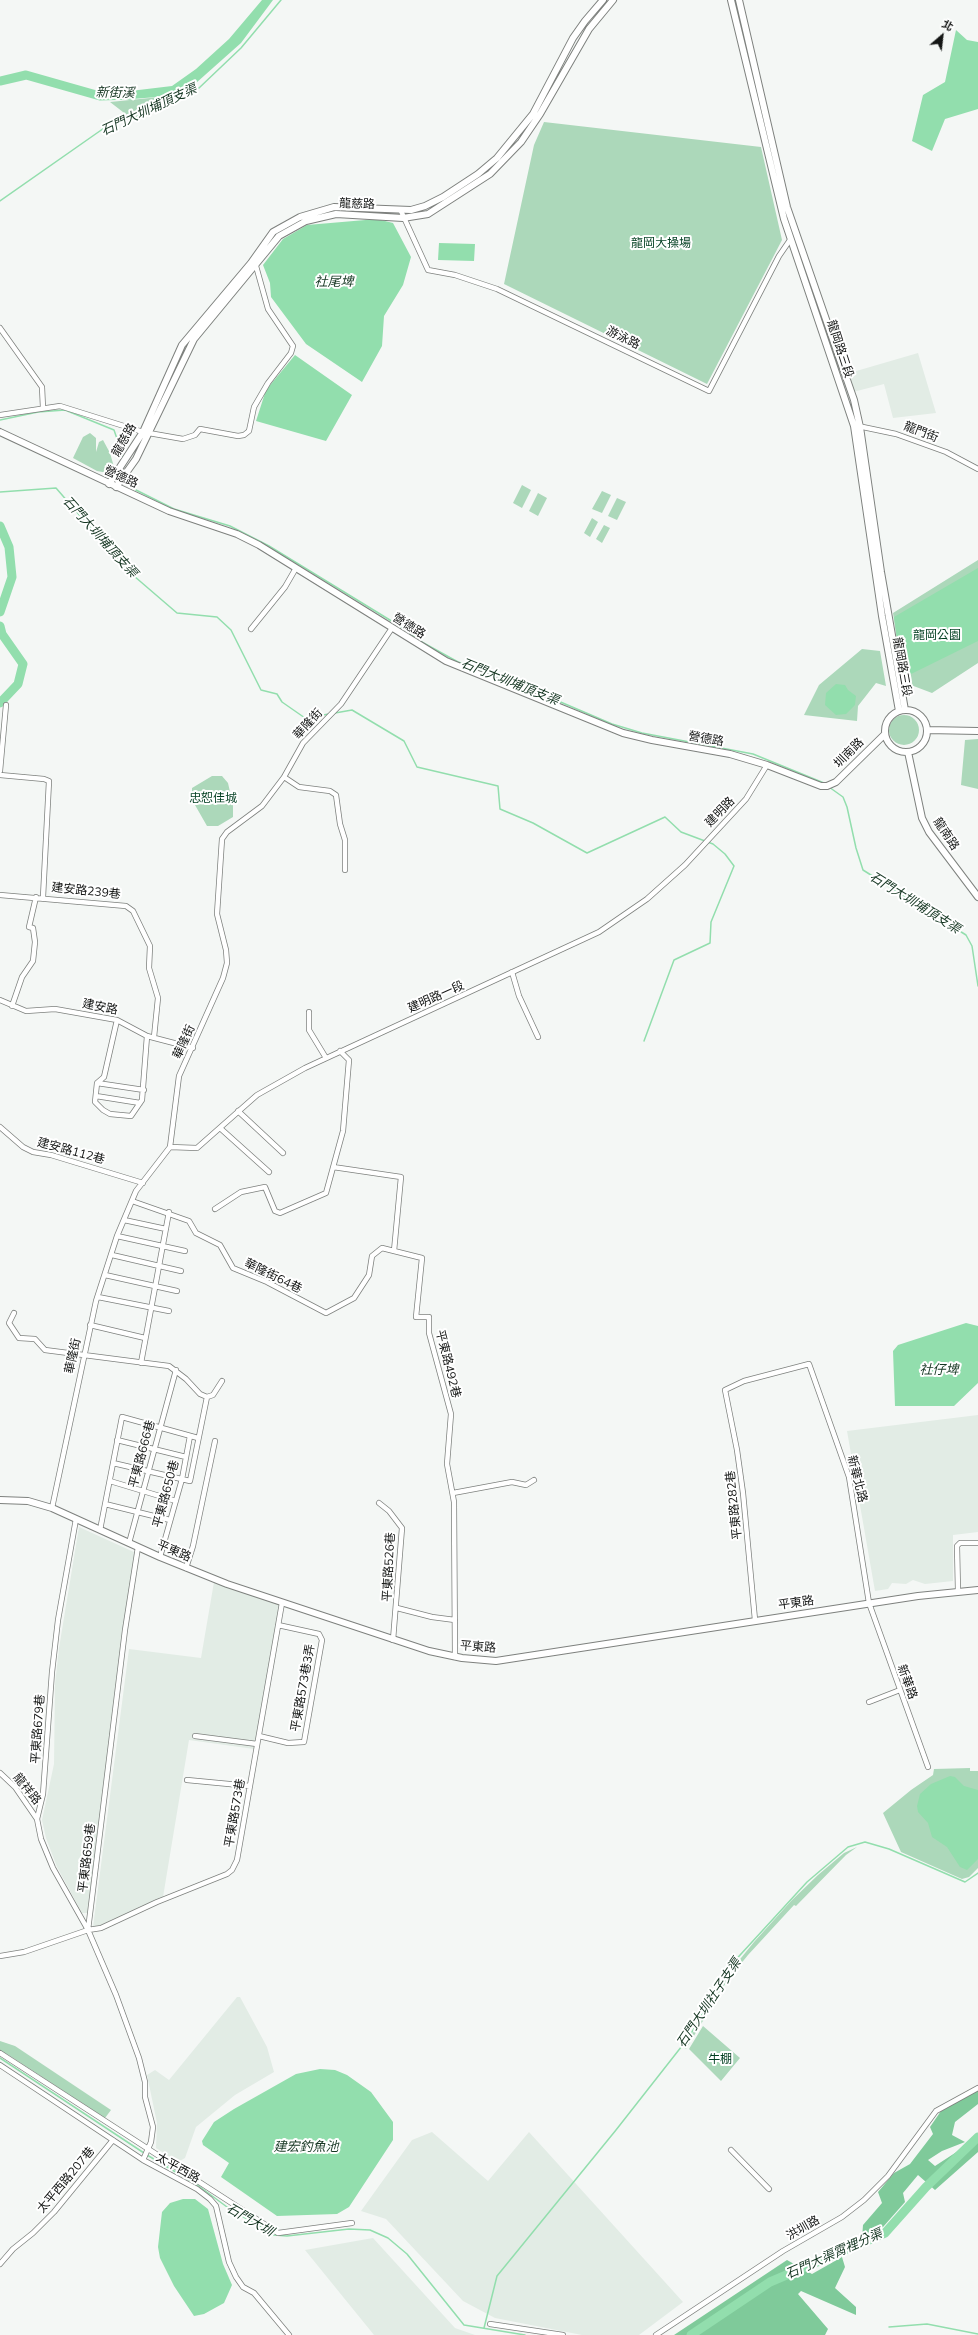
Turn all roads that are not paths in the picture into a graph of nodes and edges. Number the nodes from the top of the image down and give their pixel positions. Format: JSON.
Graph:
{"nodes":[{"id":1,"x":603,"y":0,"type":"edge"},
{"id":2,"x":613,"y":0,"type":"edge"},
{"id":3,"x":731,"y":0,"type":"edge"},
{"id":4,"x":739,"y":0,"type":"edge"},
{"id":5,"x":455,"y":194,"type":"junction"},
{"id":6,"x":401,"y":211,"type":"junction"},
{"id":7,"x":403,"y":218,"type":"junction"},
{"id":8,"x":790,"y":240,"type":"junction"},
{"id":9,"x":254,"y":264,"type":"junction"},
{"id":10,"x":0,"y":328,"type":"edge"},
{"id":11,"x":44,"y":408,"type":"junction"},
{"id":12,"x":0,"y":414,"type":"edge"},
{"id":13,"x":857,"y":426,"type":"junction"},
{"id":14,"x":0,"y":432,"type":"edge"},
{"id":15,"x":143,"y":432,"type":"junction"},
{"id":16,"x":150,"y":432,"type":"junction"},
{"id":17,"x":978,"y":469,"type":"edge"},
{"id":18,"x":109,"y":484,"type":"junction"},
{"id":19,"x":116,"y":487,"type":"junction"},
{"id":20,"x":296,"y":568,"type":"junction"},
{"id":21,"x":392,"y":628,"type":"junction"},
{"id":22,"x":251,"y":629,"type":"dead end"},
{"id":23,"x":6,"y":705,"type":"dead end"},
{"id":24,"x":902,"y":710,"type":"junction"},
{"id":25,"x":927,"y":730,"type":"junction"},
{"id":26,"x":978,"y":731,"type":"edge"},
{"id":27,"x":885,"y":734,"type":"junction"},
{"id":28,"x":908,"y":752,"type":"junction"},
{"id":29,"x":767,"y":765,"type":"junction"},
{"id":30,"x":0,"y":771,"type":"edge"},
{"id":31,"x":0,"y":775,"type":"edge"},
{"id":32,"x":284,"y":777,"type":"junction"},
{"id":33,"x":827,"y":786,"type":"joint"},
{"id":34,"x":703,"y":844,"type":"joint"},
{"id":35,"x":345,"y":870,"type":"dead end"},
{"id":36,"x":0,"y":895,"type":"edge"},
{"id":37,"x":36,"y":896,"type":"junction"},
{"id":38,"x":43,"y":897,"type":"junction"},
{"id":39,"x":978,"y":897,"type":"edge"},
{"id":40,"x":512,"y":972,"type":"junction"},
{"id":41,"x":0,"y":1001,"type":"edge"},
{"id":42,"x":12,"y":1006,"type":"junction"},
{"id":43,"x":309,"y":1012,"type":"dead end"},
{"id":44,"x":117,"y":1020,"type":"junction"},
{"id":45,"x":147,"y":1036,"type":"junction"},
{"id":46,"x":154,"y":1037,"type":"junction"},
{"id":47,"x":538,"y":1038,"type":"dead end"},
{"id":48,"x":193,"y":1048,"type":"junction"},
{"id":49,"x":340,"y":1051,"type":"junction"},
{"id":50,"x":326,"y":1058,"type":"junction"},
{"id":51,"x":97,"y":1083,"type":"junction"},
{"id":52,"x":144,"y":1090,"type":"junction"},
{"id":53,"x":96,"y":1096,"type":"junction"},
{"id":54,"x":140,"y":1103,"type":"junction"},
{"id":55,"x":238,"y":1111,"type":"junction"},
{"id":56,"x":0,"y":1127,"type":"edge"},
{"id":57,"x":220,"y":1128,"type":"junction"},
{"id":58,"x":170,"y":1147,"type":"junction"},
{"id":59,"x":283,"y":1153,"type":"dead end"},
{"id":60,"x":333,"y":1167,"type":"junction"},
{"id":61,"x":269,"y":1172,"type":"dead end"},
{"id":62,"x":144,"y":1182,"type":"junction"},
{"id":63,"x":132,"y":1201,"type":"junction"},
{"id":64,"x":215,"y":1209,"type":"dead end"},
{"id":65,"x":169,"y":1212,"type":"junction"},
{"id":66,"x":124,"y":1220,"type":"junction"},
{"id":67,"x":166,"y":1229,"type":"junction"},
{"id":68,"x":117,"y":1236,"type":"junction"},
{"id":69,"x":162,"y":1246,"type":"junction"},
{"id":70,"x":394,"y":1250,"type":"junction"},
{"id":71,"x":185,"y":1251,"type":"dead end"},
{"id":72,"x":112,"y":1255,"type":"junction"},
{"id":73,"x":159,"y":1266,"type":"junction"},
{"id":74,"x":181,"y":1271,"type":"dead end"},
{"id":75,"x":105,"y":1275,"type":"junction"},
{"id":76,"x":155,"y":1287,"type":"junction"},
{"id":77,"x":177,"y":1291,"type":"dead end"},
{"id":78,"x":98,"y":1297,"type":"junction"},
{"id":79,"x":151,"y":1308,"type":"junction"},
{"id":80,"x":169,"y":1311,"type":"dead end"},
{"id":81,"x":14,"y":1313,"type":"dead end"},
{"id":82,"x":90,"y":1325,"type":"junction"},
{"id":83,"x":145,"y":1338,"type":"junction"},
{"id":84,"x":84,"y":1354,"type":"junction"},
{"id":85,"x":141,"y":1363,"type":"junction"},
{"id":86,"x":176,"y":1370,"type":"junction"},
{"id":87,"x":222,"y":1381,"type":"dead end"},
{"id":88,"x":724,"y":1390,"type":"joint"},
{"id":89,"x":207,"y":1397,"type":"junction"},
{"id":90,"x":158,"y":1427,"type":"junction"},
{"id":91,"x":190,"y":1436,"type":"junction"},
{"id":92,"x":198,"y":1438,"type":"junction"},
{"id":93,"x":117,"y":1440,"type":"junction"},
{"id":94,"x":215,"y":1441,"type":"dead end"},
{"id":95,"x":153,"y":1449,"type":"junction"},
{"id":96,"x":186,"y":1457,"type":"junction"},
{"id":97,"x":113,"y":1463,"type":"junction"},
{"id":98,"x":148,"y":1471,"type":"junction"},
{"id":99,"x":182,"y":1479,"type":"junction"},
{"id":100,"x":534,"y":1480,"type":"dead end"},
{"id":101,"x":110,"y":1481,"type":"junction"},
{"id":102,"x":142,"y":1491,"type":"junction"},
{"id":103,"x":453,"y":1492,"type":"junction"},
{"id":104,"x":0,"y":1500,"type":"edge"},
{"id":105,"x":176,"y":1501,"type":"junction"},
{"id":106,"x":378,"y":1503,"type":"dead end"},
{"id":107,"x":105,"y":1504,"type":"junction"},
{"id":108,"x":52,"y":1508,"type":"junction"},
{"id":109,"x":137,"y":1512,"type":"junction"},
{"id":110,"x":76,"y":1519,"type":"junction"},
{"id":111,"x":170,"y":1520,"type":"junction"},
{"id":112,"x":100,"y":1530,"type":"junction"},
{"id":113,"x":129,"y":1543,"type":"junction"},
{"id":114,"x":978,"y":1543,"type":"edge"},
{"id":115,"x":138,"y":1547,"type":"junction"},
{"id":116,"x":160,"y":1557,"type":"junction"},
{"id":117,"x":186,"y":1568,"type":"junction"},
{"id":118,"x":978,"y":1590,"type":"edge"},
{"id":119,"x":958,"y":1591,"type":"junction"},
{"id":120,"x":282,"y":1603,"type":"junction"},
{"id":121,"x":870,"y":1603,"type":"junction"},
{"id":122,"x":397,"y":1608,"type":"junction"},
{"id":123,"x":455,"y":1620,"type":"junction"},
{"id":124,"x":755,"y":1620,"type":"junction"},
{"id":125,"x":278,"y":1625,"type":"junction"},
{"id":126,"x":393,"y":1640,"type":"junction"},
{"id":127,"x":455,"y":1657,"type":"junction"},
{"id":128,"x":900,"y":1690,"type":"junction"},
{"id":129,"x":869,"y":1702,"type":"dead end"},
{"id":130,"x":195,"y":1736,"type":"dead end"},
{"id":131,"x":259,"y":1736,"type":"junction"},
{"id":132,"x":257,"y":1744,"type":"junction"},
{"id":133,"x":928,"y":1766,"type":"dead end"},
{"id":134,"x":0,"y":1773,"type":"edge"},
{"id":135,"x":187,"y":1780,"type":"dead end"},
{"id":136,"x":250,"y":1786,"type":"junction"},
{"id":137,"x":37,"y":1819,"type":"junction"},
{"id":138,"x":88,"y":1930,"type":"junction"},
{"id":139,"x":0,"y":1956,"type":"edge"},
{"id":140,"x":0,"y":2053,"type":"edge"},
{"id":141,"x":0,"y":2065,"type":"edge"},
{"id":142,"x":978,"y":2088,"type":"edge"},
{"id":143,"x":113,"y":2140,"type":"junction"},
{"id":144,"x":148,"y":2150,"type":"junction"},
{"id":145,"x":731,"y":2150,"type":"dead end"},
{"id":146,"x":144,"y":2159,"type":"junction"},
{"id":147,"x":769,"y":2189,"type":"dead end"},
{"id":148,"x":352,"y":2223,"type":"dead end"},
{"id":149,"x":0,"y":2264,"type":"edge"},
{"id":150,"x":490,"y":2324,"type":"dead end"},
{"id":151,"x":289,"y":2335,"type":"edge"},
{"id":152,"x":563,"y":2335,"type":"edge"},
{"id":153,"x":656,"y":2335,"type":"edge"}],
"edges":[{"from":1,"to":5,"type":"street","name":"龍慈路"},
{"from":2,"to":5,"type":"street","name":"龍慈路"},
{"from":3,"to":8,"type":"street","name":"龍岡路三段"},
{"from":4,"to":13,"type":"street","name":"龍岡路三段"},
{"from":5,"to":6,"type":"street","name":"龍慈路"},
{"from":5,"to":7,"type":"street","name":"龍慈路"},
{"from":6,"to":7,"type":"street","name":"游泳路"},
{"from":6,"to":9,"type":"street","name":"龍慈路"},
{"from":7,"to":8,"type":"street","name":"游泳路"},
{"from":7,"to":9,"type":"street","name":"龍慈路"},
{"from":8,"to":13,"type":"street","name":"龍岡路三段"},
{"from":9,"to":15,"type":"street","name":"龍慈路"},
{"from":9,"to":16,"type":"street","name":"龍慈路"},
{"from":9,"to":16,"type":"street"},
{"from":10,"to":11,"type":"street"},
{"from":11,"to":12,"type":"street"},
{"from":11,"to":15,"type":"street"},
{"from":13,"to":17,"type":"street","name":"龍門街"},
{"from":13,"to":24,"type":"street","name":"龍岡路三段"},
{"from":14,"to":18,"type":"street","name":"營德路"},
{"from":15,"to":16,"type":"street"},
{"from":15,"to":18,"type":"street","name":"龍慈路"},
{"from":16,"to":19,"type":"street","name":"龍慈路"},
{"from":18,"to":19,"type":"street","name":"營德路"},
{"from":19,"to":20,"type":"street","name":"營德路"},
{"from":20,"to":21,"type":"street","name":"營德路"},
{"from":20,"to":22,"type":"street"},
{"from":21,"to":29,"type":"street","name":"營德路"},
{"from":21,"to":32,"type":"street","name":"華隆街"},
{"from":23,"to":30,"type":"street"},
{"from":24,"to":25,"type":"street"},
{"from":24,"to":27,"type":"street"},
{"from":25,"to":26,"type":"street"},
{"from":25,"to":28,"type":"street"},
{"from":27,"to":28,"type":"street"},
{"from":27,"to":33,"type":"street","name":"圳南路"},
{"from":28,"to":39,"type":"street","name":"龍南路"},
{"from":29,"to":33,"type":"street","name":"營德路"},
{"from":29,"to":34,"type":"street","name":"建明路"},
{"from":31,"to":38,"type":"street"},
{"from":32,"to":35,"type":"street"},
{"from":32,"to":48,"type":"street","name":"華隆街"},
{"from":34,"to":40,"type":"street","name":"建明路一段"},
{"from":36,"to":37,"type":"street","name":"建安路239巷"},
{"from":37,"to":38,"type":"street","name":"建安路239巷"},
{"from":37,"to":42,"type":"street"},
{"from":38,"to":46,"type":"street","name":"建安路239巷"},
{"from":40,"to":47,"type":"street"},
{"from":40,"to":49,"type":"street","name":"建明路一段"},
{"from":41,"to":42,"type":"street","name":"建安路"},
{"from":42,"to":44,"type":"street","name":"建安路"},
{"from":43,"to":50,"type":"street"},
{"from":44,"to":45,"type":"street","name":"建安路"},
{"from":44,"to":51,"type":"street"},
{"from":45,"to":46,"type":"street","name":"建安路"},
{"from":45,"to":52,"type":"street"},
{"from":46,"to":48,"type":"street","name":"建安路"},
{"from":48,"to":58,"type":"street","name":"華隆街"},
{"from":49,"to":50,"type":"street","name":"建明路一段"},
{"from":49,"to":60,"type":"street"},
{"from":50,"to":55,"type":"street","name":"建明路一段"},
{"from":51,"to":52,"type":"street"},
{"from":51,"to":53,"type":"street"},
{"from":52,"to":54,"type":"street"},
{"from":53,"to":54,"type":"street"},
{"from":53,"to":54,"type":"street"},
{"from":55,"to":57,"type":"street","name":"建明路一段"},
{"from":55,"to":59,"type":"street"},
{"from":56,"to":62,"type":"street","name":"建安路112巷"},
{"from":57,"to":58,"type":"street","name":"建明路一段"},
{"from":57,"to":61,"type":"street"},
{"from":58,"to":62,"type":"street","name":"華隆街"},
{"from":60,"to":64,"type":"street"},
{"from":60,"to":70,"type":"street"},
{"from":62,"to":63,"type":"street","name":"華隆街"},
{"from":63,"to":65,"type":"street","name":"華隆街64巷"},
{"from":63,"to":66,"type":"street","name":"華隆街"},
{"from":65,"to":67,"type":"street"},
{"from":65,"to":70,"type":"street","name":"華隆街64巷"},
{"from":66,"to":67,"type":"street"},
{"from":66,"to":68,"type":"street","name":"華隆街"},
{"from":67,"to":69,"type":"street"},
{"from":68,"to":69,"type":"street"},
{"from":68,"to":72,"type":"street","name":"華隆街"},
{"from":69,"to":71,"type":"street"},
{"from":69,"to":73,"type":"street"},
{"from":70,"to":103,"type":"street","name":"平東路492巷"},
{"from":72,"to":73,"type":"street"},
{"from":72,"to":75,"type":"street","name":"華隆街"},
{"from":73,"to":74,"type":"street"},
{"from":73,"to":76,"type":"street"},
{"from":75,"to":76,"type":"street"},
{"from":75,"to":78,"type":"street","name":"華隆街"},
{"from":76,"to":77,"type":"street"},
{"from":76,"to":79,"type":"street"},
{"from":78,"to":79,"type":"street"},
{"from":78,"to":82,"type":"street","name":"華隆街"},
{"from":79,"to":80,"type":"street"},
{"from":79,"to":83,"type":"street"},
{"from":81,"to":84,"type":"street"},
{"from":82,"to":83,"type":"street"},
{"from":82,"to":84,"type":"street","name":"華隆街"},
{"from":83,"to":85,"type":"street"},
{"from":84,"to":85,"type":"street"},
{"from":84,"to":108,"type":"street","name":"華隆街"},
{"from":85,"to":86,"type":"street"},
{"from":86,"to":89,"type":"street"},
{"from":86,"to":90,"type":"street","name":"平東路666巷"},
{"from":87,"to":89,"type":"street"},
{"from":88,"to":121,"type":"street","name":"新華北路"},
{"from":88,"to":124,"type":"street","name":"平東路282巷"},
{"from":89,"to":92,"type":"street"},
{"from":90,"to":91,"type":"street"},
{"from":90,"to":93,"type":"street"},
{"from":90,"to":95,"type":"street","name":"平東路666巷"},
{"from":91,"to":92,"type":"street"},
{"from":91,"to":96,"type":"street","name":"平東路650巷"},
{"from":92,"to":99,"type":"street"},
{"from":93,"to":95,"type":"street"},
{"from":93,"to":97,"type":"street"},
{"from":94,"to":117,"type":"street"},
{"from":95,"to":96,"type":"street"},
{"from":95,"to":98,"type":"street","name":"平東路666巷"},
{"from":96,"to":99,"type":"street","name":"平東路650巷"},
{"from":97,"to":98,"type":"street"},
{"from":97,"to":101,"type":"street"},
{"from":98,"to":99,"type":"street"},
{"from":98,"to":102,"type":"street","name":"平東路666巷"},
{"from":99,"to":105,"type":"street","name":"平東路650巷"},
{"from":100,"to":103,"type":"street"},
{"from":101,"to":102,"type":"street"},
{"from":101,"to":107,"type":"street"},
{"from":102,"to":105,"type":"street"},
{"from":102,"to":109,"type":"street","name":"平東路666巷"},
{"from":103,"to":123,"type":"street","name":"平東路492巷"},
{"from":104,"to":108,"type":"street","name":"平東路"},
{"from":105,"to":111,"type":"street","name":"平東路650巷"},
{"from":106,"to":122,"type":"street","name":"平東路526巷"},
{"from":107,"to":109,"type":"street"},
{"from":107,"to":112,"type":"street"},
{"from":108,"to":110,"type":"street","name":"平東路"},
{"from":109,"to":111,"type":"street"},
{"from":109,"to":113,"type":"street","name":"平東路666巷"},
{"from":110,"to":112,"type":"street","name":"平東路"},
{"from":110,"to":137,"type":"street","name":"平東路679巷"},
{"from":111,"to":116,"type":"street","name":"平東路650巷"},
{"from":112,"to":113,"type":"street","name":"平東路"},
{"from":113,"to":115,"type":"street","name":"平東路"},
{"from":114,"to":119,"type":"street"},
{"from":115,"to":116,"type":"street","name":"平東路"},
{"from":115,"to":138,"type":"street","name":"平東路659巷"},
{"from":116,"to":117,"type":"street","name":"平東路"},
{"from":117,"to":120,"type":"street","name":"平東路"},
{"from":118,"to":119,"type":"street","name":"平東路"},
{"from":119,"to":121,"type":"street","name":"平東路"},
{"from":120,"to":125,"type":"street","name":"平東路573巷"},
{"from":120,"to":126,"type":"street","name":"平東路"},
{"from":121,"to":124,"type":"street","name":"平東路"},
{"from":121,"to":128,"type":"street","name":"新華路"},
{"from":122,"to":123,"type":"street"},
{"from":122,"to":126,"type":"street","name":"平東路526巷"},
{"from":123,"to":127,"type":"street","name":"平東路492巷"},
{"from":124,"to":127,"type":"street","name":"平東路"},
{"from":125,"to":131,"type":"street","name":"平東路573巷"},
{"from":125,"to":131,"type":"street","name":"平東路573巷3弄"},
{"from":126,"to":127,"type":"street","name":"平東路"},
{"from":128,"to":129,"type":"street"},
{"from":128,"to":133,"type":"street","name":"新華路"},
{"from":130,"to":132,"type":"street"},
{"from":131,"to":132,"type":"street","name":"平東路573巷"},
{"from":132,"to":136,"type":"street","name":"平東路573巷"},
{"from":134,"to":137,"type":"street","name":"龍祥路"},
{"from":135,"to":136,"type":"street"},
{"from":136,"to":138,"type":"street","name":"平東路573巷"},
{"from":137,"to":138,"type":"street","name":"平東路679巷"},
{"from":138,"to":139,"type":"street"},
{"from":138,"to":144,"type":"street"},
{"from":140,"to":144,"type":"street"},
{"from":141,"to":143,"type":"street","name":"太平西路"},
{"from":142,"to":153,"type":"street","name":"洪圳路"},
{"from":143,"to":146,"type":"street","name":"太平西路"},
{"from":143,"to":149,"type":"street","name":"太平西路207巷"},
{"from":144,"to":146,"type":"street"},
{"from":144,"to":148,"type":"street"},
{"from":145,"to":147,"type":"street"},
{"from":146,"to":151,"type":"street","name":"太平西路"},
{"from":150,"to":152,"type":"street"}]}
